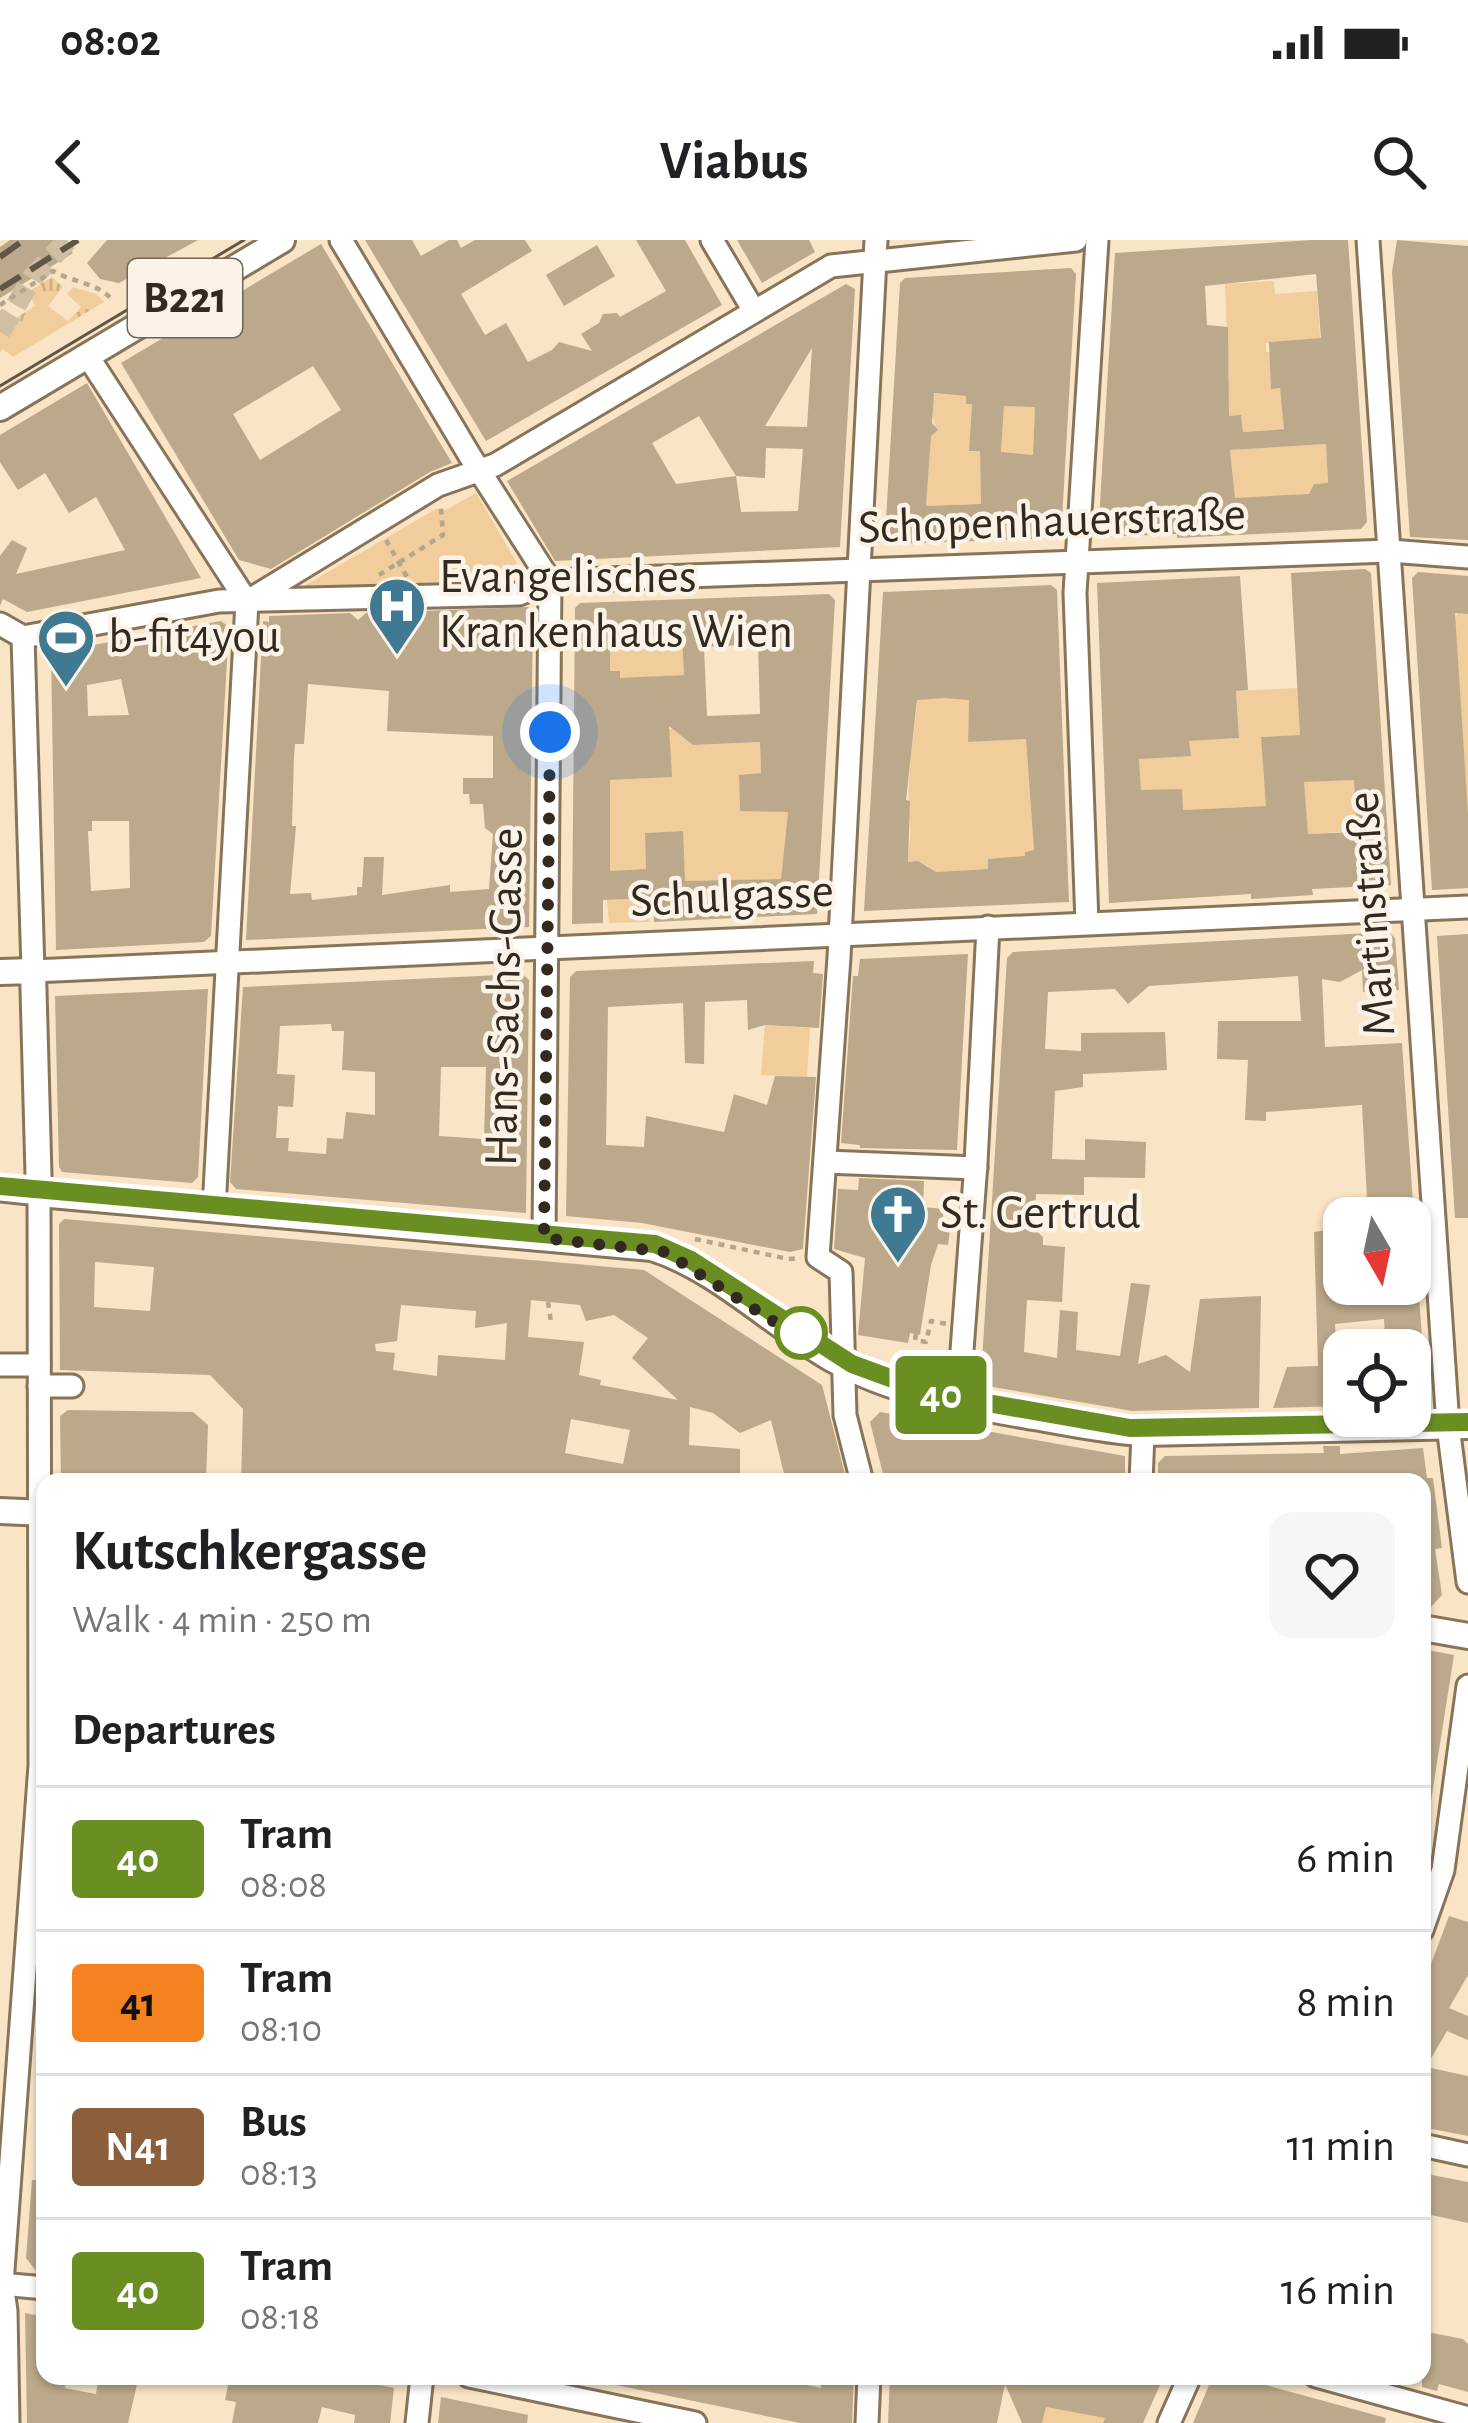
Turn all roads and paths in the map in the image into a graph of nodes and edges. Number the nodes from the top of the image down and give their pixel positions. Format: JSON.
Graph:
{"nodes":[{"id":1,"x":282,"y":240,"type":"edge"},
{"id":2,"x":341,"y":240,"type":"edge"},
{"id":3,"x":712,"y":240,"type":"edge"},
{"id":4,"x":1076,"y":240,"type":"edge"},
{"id":5,"x":1097,"y":240,"type":"edge"},
{"id":6,"x":1368,"y":240,"type":"edge"},
{"id":7,"x":875,"y":250,"type":"edge"},
{"id":8,"x":112,"y":300,"type":"dead end"},
{"id":9,"x":0,"y":305,"type":"edge"},
{"id":10,"x":754,"y":311,"type":"junction"},
{"id":11,"x":87,"y":356,"type":"junction"},
{"id":12,"x":0,"y":408,"type":"edge"},
{"id":13,"x":478,"y":469,"type":"junction"},
{"id":14,"x":441,"y":502,"type":"dead end"},
{"id":15,"x":450,"y":530,"type":"dead end"},
{"id":16,"x":443,"y":535,"type":"junction"},
{"id":17,"x":383,"y":536,"type":"dead end"},
{"id":18,"x":1390,"y":551,"type":"junction"},
{"id":19,"x":1468,"y":557,"type":"edge"},
{"id":20,"x":398,"y":562,"type":"junction"},
{"id":21,"x":1078,"y":563,"type":"junction"},
{"id":22,"x":860,"y":571,"type":"junction"},
{"id":23,"x":550,"y":581,"type":"junction"},
{"id":24,"x":365,"y":583,"type":"dead end"},
{"id":25,"x":418,"y":597,"type":"junction"},
{"id":26,"x":247,"y":602,"type":"junction"},
{"id":27,"x":0,"y":624,"type":"edge"},
{"id":28,"x":23,"y":637,"type":"junction"},
{"id":29,"x":1468,"y":907,"type":"edge"},
{"id":30,"x":1414,"y":909,"type":"junction"},
{"id":31,"x":1087,"y":922,"type":"junction"},
{"id":32,"x":988,"y":927,"type":"junction"},
{"id":33,"x":840,"y":934,"type":"junction"},
{"id":34,"x":549,"y":947,"type":"junction"},
{"id":35,"x":227,"y":964,"type":"junction"},
{"id":36,"x":33,"y":970,"type":"junction"},
{"id":37,"x":0,"y":972,"type":"edge"},
{"id":38,"x":826,"y":1162,"type":"junction"},
{"id":39,"x":976,"y":1168,"type":"junction"},
{"id":40,"x":0,"y":1190,"type":"edge"},
{"id":41,"x":39,"y":1194,"type":"junction"},
{"id":42,"x":214,"y":1209,"type":"junction"},
{"id":43,"x":544,"y":1238,"type":"junction"},
{"id":44,"x":695,"y":1239,"type":"dead end"},
{"id":45,"x":818,"y":1257,"type":"junction"},
{"id":46,"x":548,"y":1302,"type":"dead end"},
{"id":47,"x":551,"y":1322,"type":"dead end"},
{"id":48,"x":930,"y":1324,"type":"dead end"},
{"id":49,"x":916,"y":1334,"type":"dead end"},
{"id":50,"x":0,"y":1365,"type":"edge"},
{"id":51,"x":844,"y":1365,"type":"junction"},
{"id":52,"x":39,"y":1375,"type":"junction"},
{"id":53,"x":72,"y":1386,"type":"dead end"},
{"id":54,"x":958,"y":1404,"type":"junction"},
{"id":55,"x":1458,"y":1426,"type":"edge"},
{"id":56,"x":1143,"y":1433,"type":"junction"},
{"id":57,"x":42,"y":1473,"type":"edge"},
{"id":58,"x":860,"y":1473,"type":"edge"},
{"id":59,"x":1141,"y":1473,"type":"edge"},
{"id":60,"x":0,"y":1511,"type":"edge"},
{"id":61,"x":36,"y":1513,"type":"edge"},
{"id":62,"x":1468,"y":1582,"type":"edge"},
{"id":63,"x":1431,"y":1630,"type":"edge"},
{"id":64,"x":1468,"y":1636,"type":"edge"},
{"id":65,"x":1468,"y":1686,"type":"edge"},
{"id":66,"x":36,"y":1818,"type":"edge"},
{"id":67,"x":1431,"y":1904,"type":"edge"},
{"id":68,"x":1431,"y":2148,"type":"edge"},
{"id":69,"x":1468,"y":2155,"type":"edge"},
{"id":70,"x":1,"y":2284,"type":"edge"},
{"id":71,"x":36,"y":2287,"type":"edge"},
{"id":72,"x":421,"y":2385,"type":"edge"},
{"id":73,"x":512,"y":2385,"type":"edge"},
{"id":74,"x":869,"y":2385,"type":"edge"},
{"id":75,"x":1186,"y":2385,"type":"edge"},
{"id":76,"x":1349,"y":2385,"type":"edge"},
{"id":77,"x":1468,"y":2417,"type":"edge"},
{"id":78,"x":8,"y":2423,"type":"edge"},
{"id":79,"x":417,"y":2423,"type":"edge"},
{"id":80,"x":695,"y":2423,"type":"edge"},
{"id":81,"x":867,"y":2423,"type":"edge"},
{"id":82,"x":1169,"y":2423,"type":"edge"}],
"edges":[{"from":1,"to":11,"type":"main road","number":"B221"},
{"from":2,"to":13,"type":"street"},
{"from":3,"to":10,"type":"street"},
{"from":4,"to":7,"type":"street"},
{"from":5,"to":21,"type":"street"},
{"from":6,"to":18,"type":"street","name":"Martinstraße"},
{"from":7,"to":10,"type":"street"},
{"from":7,"to":22,"type":"street"},
{"from":8,"to":9,"type":"path"},
{"from":10,"to":13,"type":"street"},
{"from":11,"to":12,"type":"main road","number":"B221"},
{"from":11,"to":26,"type":"street"},
{"from":13,"to":23,"type":"street"},
{"from":13,"to":26,"type":"street"},
{"from":14,"to":16,"type":"path"},
{"from":15,"to":16,"type":"path"},
{"from":16,"to":20,"type":"path"},
{"from":17,"to":20,"type":"path"},
{"from":18,"to":19,"type":"street","name":"Schopenhauerstraße"},
{"from":18,"to":21,"type":"street","name":"Schopenhauerstraße"},
{"from":18,"to":30,"type":"street","name":"Martinstraße"},
{"from":20,"to":24,"type":"path"},
{"from":20,"to":25,"type":"path"},
{"from":21,"to":22,"type":"street","name":"Schopenhauerstraße"},
{"from":21,"to":31,"type":"street"},
{"from":22,"to":23,"type":"street","name":"Schopenhauerstraße"},
{"from":22,"to":33,"type":"street"},
{"from":23,"to":25,"type":"street","name":"Schopenhauerstraße"},
{"from":23,"to":34,"type":"street","name":"Hans-Sachs-Gasse"},
{"from":25,"to":26,"type":"street","name":"Schopenhauerstraße"},
{"from":26,"to":28,"type":"street","name":"Schopenhauerstraße"},
{"from":26,"to":35,"type":"street"},
{"from":27,"to":28,"type":"street"},
{"from":28,"to":36,"type":"street"},
{"from":29,"to":30,"type":"street","name":"Schulgasse"},
{"from":30,"to":31,"type":"street","name":"Schulgasse"},
{"from":30,"to":55,"type":"street","name":"Martinstraße"},
{"from":31,"to":32,"type":"street","name":"Schulgasse"},
{"from":32,"to":33,"type":"street","name":"Schulgasse"},
{"from":32,"to":39,"type":"street"},
{"from":33,"to":34,"type":"street","name":"Schulgasse"},
{"from":33,"to":38,"type":"street"},
{"from":34,"to":35,"type":"street","name":"Schulgasse"},
{"from":34,"to":43,"type":"street","name":"Hans-Sachs-Gasse"},
{"from":35,"to":36,"type":"street","name":"Schulgasse"},
{"from":35,"to":42,"type":"street"},
{"from":36,"to":37,"type":"main road","name":"Schulgasse"},
{"from":36,"to":41,"type":"main road"},
{"from":38,"to":39,"type":"street"},
{"from":38,"to":45,"type":"street"},
{"from":39,"to":54,"type":"street"},
{"from":40,"to":41,"type":"street"},
{"from":41,"to":42,"type":"main road"},
{"from":41,"to":52,"type":"street"},
{"from":42,"to":43,"type":"main road"},
{"from":43,"to":51,"type":"main road"},
{"from":44,"to":45,"type":"path"},
{"from":45,"to":51,"type":"street"},
{"from":46,"to":47,"type":"path"},
{"from":48,"to":49,"type":"path"},
{"from":50,"to":52,"type":"street"},
{"from":51,"to":54,"type":"main road"},
{"from":51,"to":58,"type":"street"},
{"from":52,"to":53,"type":"street"},
{"from":52,"to":57,"type":"street"},
{"from":54,"to":56,"type":"main road"},
{"from":55,"to":56,"type":"main road"},
{"from":55,"to":62,"type":"street","name":"Martinstraße"},
{"from":56,"to":59,"type":"street"},
{"from":60,"to":61,"type":"main road"},
{"from":63,"to":64,"type":"main road"},
{"from":65,"to":67,"type":"street"},
{"from":66,"to":70,"type":"street"},
{"from":68,"to":69,"type":"street"},
{"from":70,"to":71,"type":"street"},
{"from":70,"to":78,"type":"street"},
{"from":72,"to":79,"type":"street"},
{"from":73,"to":80,"type":"street"},
{"from":74,"to":81,"type":"street"},
{"from":75,"to":82,"type":"street"},
{"from":76,"to":77,"type":"street"}]}
